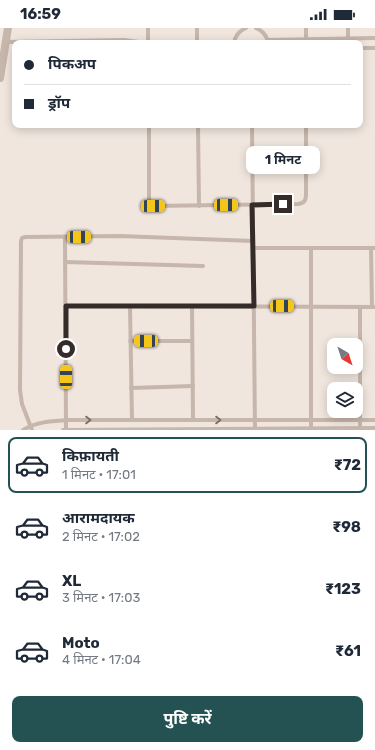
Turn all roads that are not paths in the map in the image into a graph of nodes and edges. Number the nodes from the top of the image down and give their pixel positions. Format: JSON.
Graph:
{"nodes":[{"id":1,"x":8,"y":28,"type":"edge"},
{"id":2,"x":148,"y":28,"type":"edge"},
{"id":3,"x":197,"y":28,"type":"edge"},
{"id":4,"x":246,"y":28,"type":"edge"},
{"id":5,"x":256,"y":28,"type":"edge"},
{"id":6,"x":306,"y":28,"type":"edge"},
{"id":7,"x":348,"y":28,"type":"edge"},
{"id":8,"x":375,"y":38,"type":"edge"},
{"id":9,"x":147,"y":40,"type":"edge"},
{"id":10,"x":197,"y":40,"type":"edge"},
{"id":11,"x":234,"y":40,"type":"edge"},
{"id":12,"x":268,"y":40,"type":"edge"},
{"id":13,"x":306,"y":40,"type":"edge"},
{"id":14,"x":348,"y":40,"type":"edge"},
{"id":15,"x":357,"y":40,"type":"edge"},
{"id":16,"x":6,"y":42,"type":"junction"},
{"id":17,"x":12,"y":42,"type":"edge"},
{"id":18,"x":363,"y":48,"type":"edge"},
{"id":19,"x":375,"y":48,"type":"edge"},
{"id":20,"x":0,"y":78,"type":"edge"},
{"id":21,"x":149,"y":128,"type":"edge"},
{"id":22,"x":198,"y":128,"type":"edge"},
{"id":23,"x":252,"y":128,"type":"edge"},
{"id":24,"x":306,"y":128,"type":"edge"},
{"id":25,"x":252,"y":205,"type":"junction"},
{"id":26,"x":199,"y":206,"type":"junction"},
{"id":27,"x":65,"y":237,"type":"junction"},
{"id":28,"x":253,"y":241,"type":"junction"},
{"id":29,"x":253,"y":248,"type":"junction"},
{"id":30,"x":373,"y":248,"type":"edge"},
{"id":31,"x":311,"y":249,"type":"junction"},
{"id":32,"x":65,"y":262,"type":"junction"},
{"id":33,"x":203,"y":266,"type":"dead end"},
{"id":34,"x":66,"y":306,"type":"junction"},
{"id":35,"x":130,"y":306,"type":"junction"},
{"id":36,"x":192,"y":306,"type":"junction"},
{"id":37,"x":254,"y":306,"type":"junction"},
{"id":38,"x":310,"y":306,"type":"junction"},
{"id":39,"x":360,"y":307,"type":"junction"},
{"id":40,"x":373,"y":307,"type":"edge"},
{"id":41,"x":130,"y":341,"type":"junction"},
{"id":42,"x":192,"y":341,"type":"junction"},
{"id":43,"x":193,"y":386,"type":"junction"},
{"id":44,"x":131,"y":388,"type":"junction"},
{"id":45,"x":66,"y":420,"type":"junction"},
{"id":46,"x":132,"y":420,"type":"junction"},
{"id":47,"x":193,"y":420,"type":"junction"},
{"id":48,"x":254,"y":420,"type":"junction"},
{"id":49,"x":311,"y":420,"type":"junction"},
{"id":50,"x":360,"y":420,"type":"junction"},
{"id":51,"x":375,"y":420,"type":"edge"},
{"id":52,"x":31,"y":428,"type":"edge"},
{"id":53,"x":375,"y":428,"type":"edge"},
{"id":54,"x":255,"y":429,"type":"edge"},
{"id":55,"x":311,"y":429,"type":"edge"},
{"id":56,"x":360,"y":429,"type":"edge"},
{"id":57,"x":23,"y":430,"type":"edge"},
{"id":58,"x":63,"y":430,"type":"edge"},
{"id":59,"x":66,"y":430,"type":"edge"}],
"edges":[{"from":1,"to":16,"type":"street"},
{"from":2,"to":9,"type":"lane"},
{"from":3,"to":10,"type":"lane"},
{"from":4,"to":11,"type":"lane"},
{"from":5,"to":12,"type":"lane"},
{"from":6,"to":13,"type":"lane"},
{"from":7,"to":14,"type":"lane"},
{"from":8,"to":15,"type":"lane"},
{"from":16,"to":17,"type":"lane"},
{"from":16,"to":20,"type":"street"},
{"from":18,"to":19,"type":"lane"},
{"from":21,"to":26,"type":"lane"},
{"from":22,"to":26,"type":"lane"},
{"from":23,"to":25,"type":"lane"},
{"from":24,"to":25,"type":"lane"},
{"from":25,"to":26,"type":"lane"},
{"from":25,"to":28,"type":"lane"},
{"from":27,"to":28,"type":"lane"},
{"from":27,"to":32,"type":"lane"},
{"from":27,"to":52,"type":"lane"},
{"from":28,"to":29,"type":"lane"},
{"from":29,"to":31,"type":"lane"},
{"from":29,"to":37,"type":"lane"},
{"from":30,"to":31,"type":"lane"},
{"from":30,"to":40,"type":"lane"},
{"from":31,"to":38,"type":"lane"},
{"from":32,"to":33,"type":"lane"},
{"from":32,"to":34,"type":"lane"},
{"from":34,"to":35,"type":"lane"},
{"from":34,"to":45,"type":"lane"},
{"from":35,"to":36,"type":"lane"},
{"from":35,"to":41,"type":"lane"},
{"from":36,"to":37,"type":"lane"},
{"from":36,"to":42,"type":"lane"},
{"from":37,"to":38,"type":"lane"},
{"from":37,"to":48,"type":"lane"},
{"from":38,"to":39,"type":"lane"},
{"from":38,"to":49,"type":"lane"},
{"from":39,"to":40,"type":"lane"},
{"from":39,"to":50,"type":"lane"},
{"from":41,"to":42,"type":"lane"},
{"from":41,"to":44,"type":"lane"},
{"from":42,"to":43,"type":"lane"},
{"from":43,"to":44,"type":"lane"},
{"from":43,"to":47,"type":"lane"},
{"from":44,"to":46,"type":"lane"},
{"from":45,"to":46,"type":"lane","one_way":true},
{"from":45,"to":52,"type":"lane"},
{"from":45,"to":59,"type":"lane"},
{"from":46,"to":47,"type":"lane"},
{"from":47,"to":48,"type":"lane","one_way":true},
{"from":48,"to":49,"type":"lane"},
{"from":48,"to":54,"type":"lane"},
{"from":49,"to":50,"type":"lane"},
{"from":49,"to":55,"type":"lane"},
{"from":50,"to":51,"type":"lane"},
{"from":50,"to":56,"type":"lane"},
{"from":52,"to":57,"type":"lane"},
{"from":53,"to":56,"type":"lane"},
{"from":54,"to":55,"type":"lane"},
{"from":54,"to":59,"type":"lane"},
{"from":55,"to":56,"type":"lane"},
{"from":58,"to":59,"type":"lane"}]}
